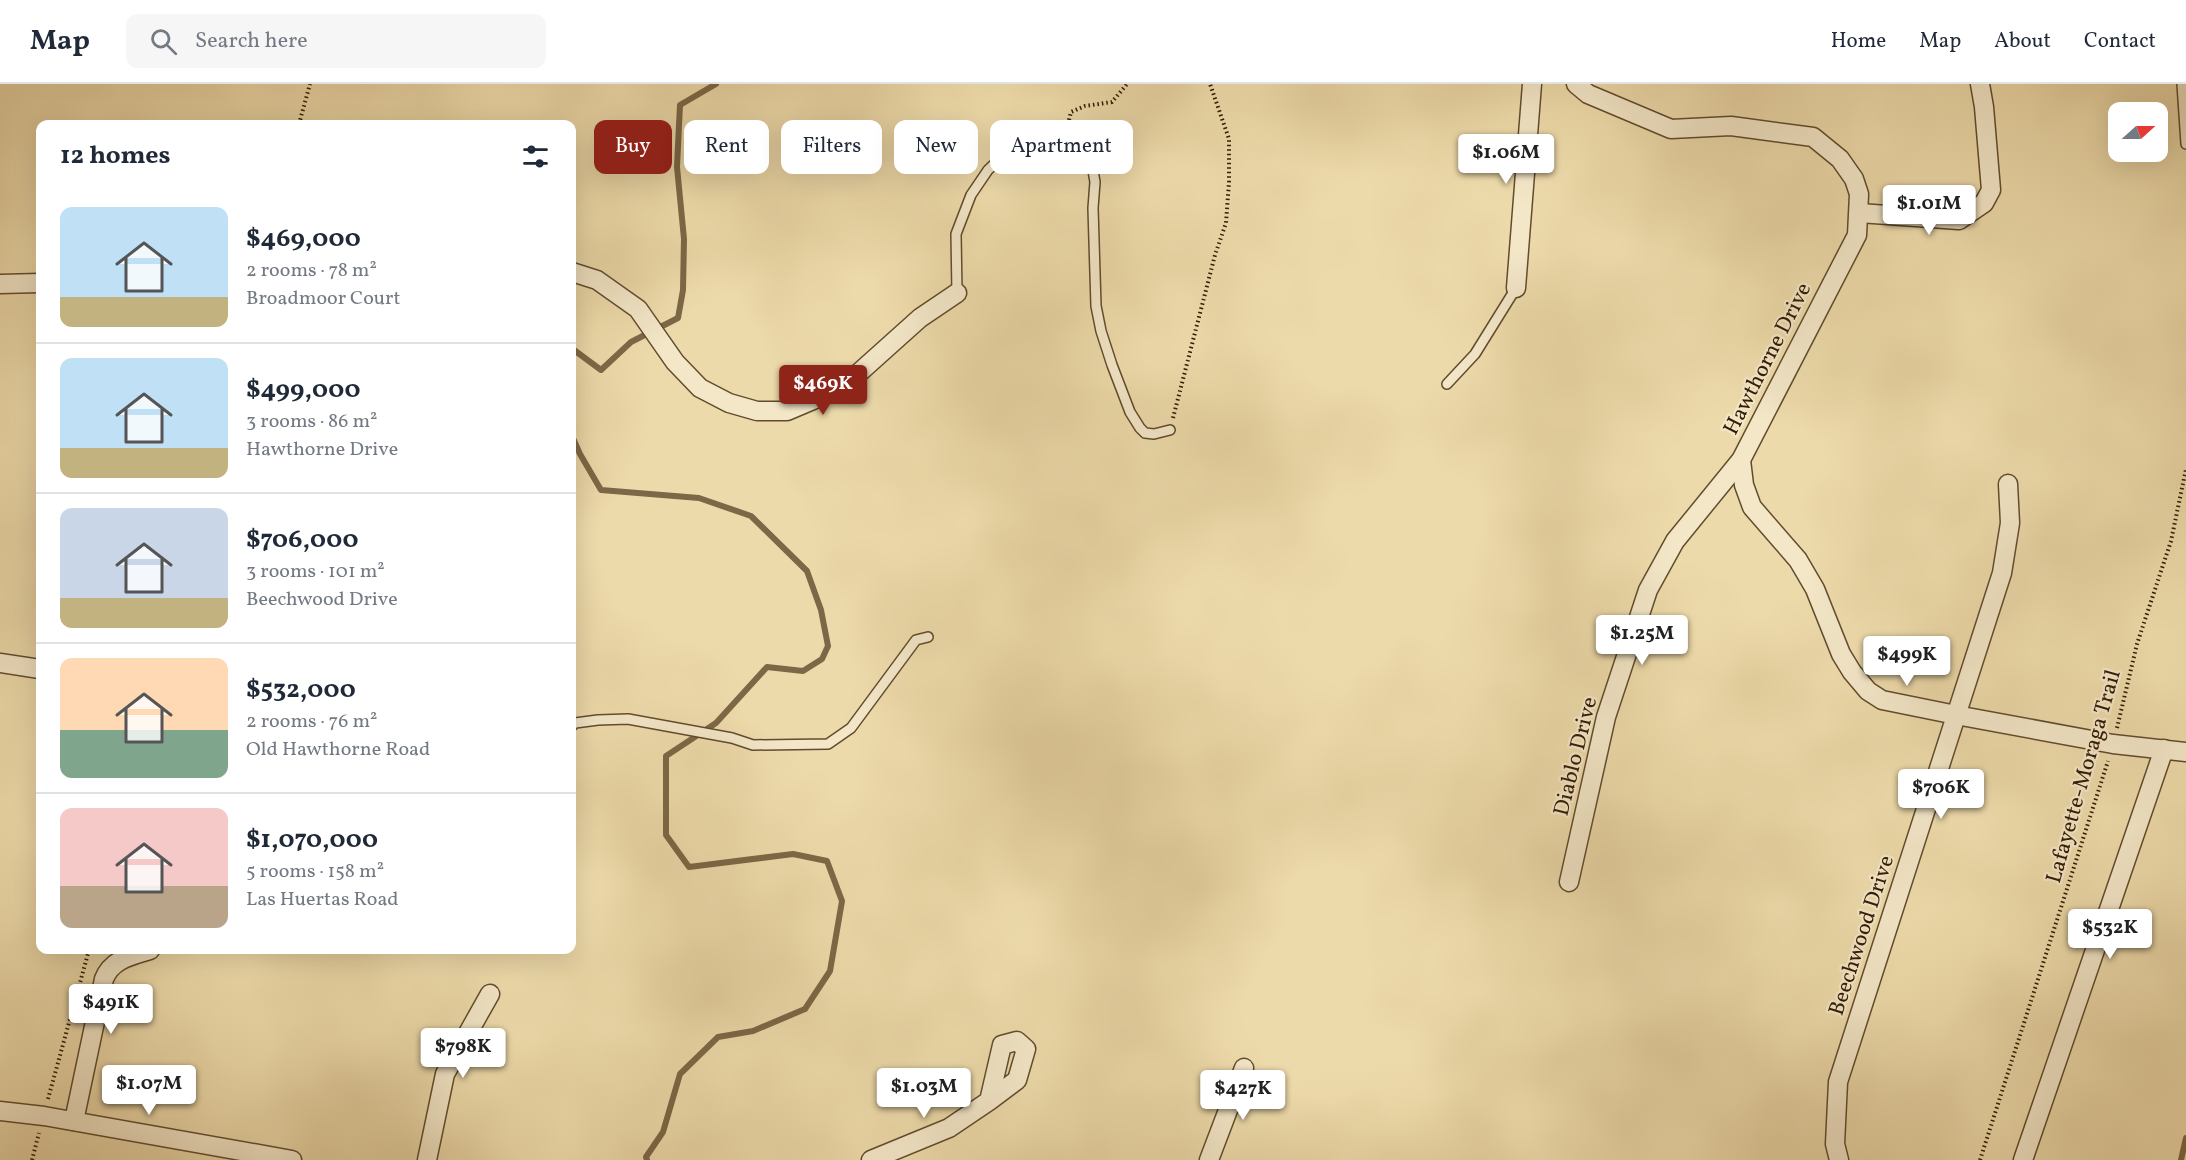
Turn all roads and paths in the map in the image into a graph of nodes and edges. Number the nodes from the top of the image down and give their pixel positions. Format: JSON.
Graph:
{"nodes":[{"id":1,"x":310,"y":84,"type":"edge"},
{"id":2,"x":1127,"y":84,"type":"edge"},
{"id":3,"x":1210,"y":84,"type":"edge"},
{"id":4,"x":1532,"y":84,"type":"edge"},
{"id":5,"x":1576,"y":84,"type":"edge"},
{"id":6,"x":1980,"y":84,"type":"edge"},
{"id":7,"x":2182,"y":84,"type":"edge"},
{"id":8,"x":300,"y":120,"type":"edge"},
{"id":9,"x":1069,"y":120,"type":"edge"},
{"id":10,"x":2186,"y":144,"type":"edge"},
{"id":11,"x":990,"y":168,"type":"edge"},
{"id":12,"x":1094,"y":174,"type":"edge"},
{"id":13,"x":1859,"y":213,"type":"junction"},
{"id":14,"x":576,"y":273,"type":"edge"},
{"id":15,"x":0,"y":284,"type":"edge"},
{"id":16,"x":36,"y":284,"type":"edge"},
{"id":17,"x":1516,"y":288,"type":"joint"},
{"id":18,"x":957,"y":293,"type":"joint"},
{"id":19,"x":1447,"y":384,"type":"dead end"},
{"id":20,"x":1170,"y":430,"type":"joint"},
{"id":21,"x":1741,"y":460,"type":"junction"},
{"id":22,"x":2186,"y":469,"type":"edge"},
{"id":23,"x":2008,"y":484,"type":"dead end"},
{"id":24,"x":928,"y":637,"type":"dead end"},
{"id":25,"x":0,"y":663,"type":"edge"},
{"id":26,"x":36,"y":668,"type":"edge"},
{"id":27,"x":1956,"y":715,"type":"junction"},
{"id":28,"x":576,"y":723,"type":"edge"},
{"id":29,"x":2113,"y":744,"type":"junction"},
{"id":30,"x":2164,"y":749,"type":"junction"},
{"id":31,"x":2186,"y":752,"type":"edge"},
{"id":32,"x":1569,"y":882,"type":"dead end"},
{"id":33,"x":87,"y":954,"type":"edge"},
{"id":34,"x":137,"y":954,"type":"edge"},
{"id":35,"x":490,"y":994,"type":"dead end"},
{"id":36,"x":1244,"y":1068,"type":"dead end"},
{"id":37,"x":989,"y":1101,"type":"dead end"},
{"id":38,"x":0,"y":1111,"type":"edge"},
{"id":39,"x":44,"y":1116,"type":"junction"},
{"id":40,"x":74,"y":1121,"type":"junction"},
{"id":41,"x":32,"y":1160,"type":"edge"},
{"id":42,"x":292,"y":1160,"type":"edge"},
{"id":43,"x":427,"y":1160,"type":"edge"},
{"id":44,"x":871,"y":1160,"type":"edge"},
{"id":45,"x":1209,"y":1160,"type":"edge"},
{"id":46,"x":1839,"y":1160,"type":"edge"},
{"id":47,"x":1980,"y":1160,"type":"edge"},
{"id":48,"x":2023,"y":1160,"type":"edge"}],
"edges":[{"from":1,"to":8,"type":"path"},
{"from":2,"to":9,"type":"path"},
{"from":3,"to":20,"type":"path"},
{"from":4,"to":17,"type":"street"},
{"from":5,"to":13,"type":"street","name":"Hawthorne Drive"},
{"from":6,"to":13,"type":"street"},
{"from":7,"to":10,"type":"lane"},
{"from":11,"to":18,"type":"lane"},
{"from":12,"to":20,"type":"lane"},
{"from":13,"to":21,"type":"street","name":"Hawthorne Drive"},
{"from":14,"to":18,"type":"street"},
{"from":15,"to":16,"type":"street"},
{"from":17,"to":19,"type":"lane"},
{"from":21,"to":27,"type":"street","name":"Hawthorne Drive"},
{"from":21,"to":32,"type":"street","name":"Diablo Drive"},
{"from":22,"to":29,"type":"path","name":"Lafayette-Moraga Trail"},
{"from":23,"to":27,"type":"street","name":"Beechwood Drive"},
{"from":24,"to":28,"type":"lane"},
{"from":25,"to":26,"type":"street"},
{"from":27,"to":29,"type":"street","name":"Hawthorne Drive"},
{"from":27,"to":46,"type":"street","name":"Beechwood Drive"},
{"from":29,"to":30,"type":"street","name":"Hawthorne Drive"},
{"from":29,"to":47,"type":"path","name":"Lafayette-Moraga Trail"},
{"from":30,"to":31,"type":"street","name":"Hawthorne Drive"},
{"from":30,"to":48,"type":"street"},
{"from":33,"to":39,"type":"path"},
{"from":34,"to":40,"type":"street"},
{"from":35,"to":43,"type":"street"},
{"from":36,"to":45,"type":"street"},
{"from":37,"to":44,"type":"street"},
{"from":38,"to":39,"type":"street"},
{"from":39,"to":40,"type":"street"},
{"from":39,"to":41,"type":"path"},
{"from":40,"to":42,"type":"street"}]}
